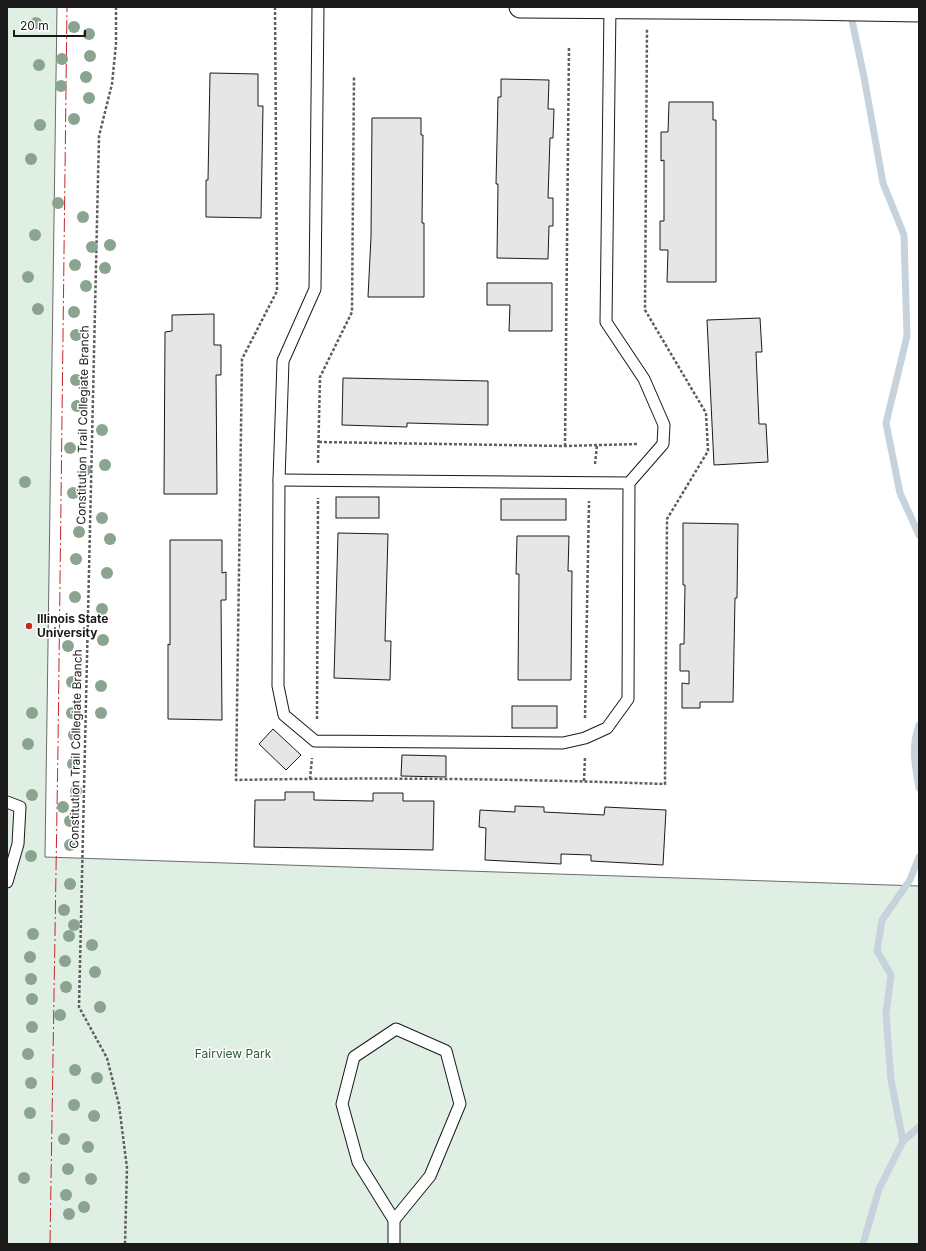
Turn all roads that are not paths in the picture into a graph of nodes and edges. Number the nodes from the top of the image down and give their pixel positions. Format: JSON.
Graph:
{"nodes":[{"id":1,"x":318,"y":7,"type":"edge"},
{"id":2,"x":520,"y":7,"type":"edge"},
{"id":3,"x":610,"y":7,"type":"edge"},
{"id":4,"x":913,"y":11,"type":"edge"},
{"id":5,"x":279,"y":480,"type":"junction"},
{"id":6,"x":629,"y":483,"type":"junction"},
{"id":7,"x":7,"y":802,"type":"edge"},
{"id":8,"x":7,"y":882,"type":"edge"},
{"id":9,"x":394,"y":1220,"type":"junction"},
{"id":10,"x":394,"y":1244,"type":"edge"}],
"edges":[{"from":1,"to":5,"type":"lane"},
{"from":2,"to":3,"type":"street"},
{"from":3,"to":4,"type":"street"},
{"from":3,"to":6,"type":"lane"},
{"from":5,"to":6,"type":"lane"},
{"from":5,"to":6,"type":"lane"},
{"from":7,"to":8,"type":"lane"},
{"from":9,"to":9,"type":"lane"},
{"from":9,"to":10,"type":"lane"}]}
